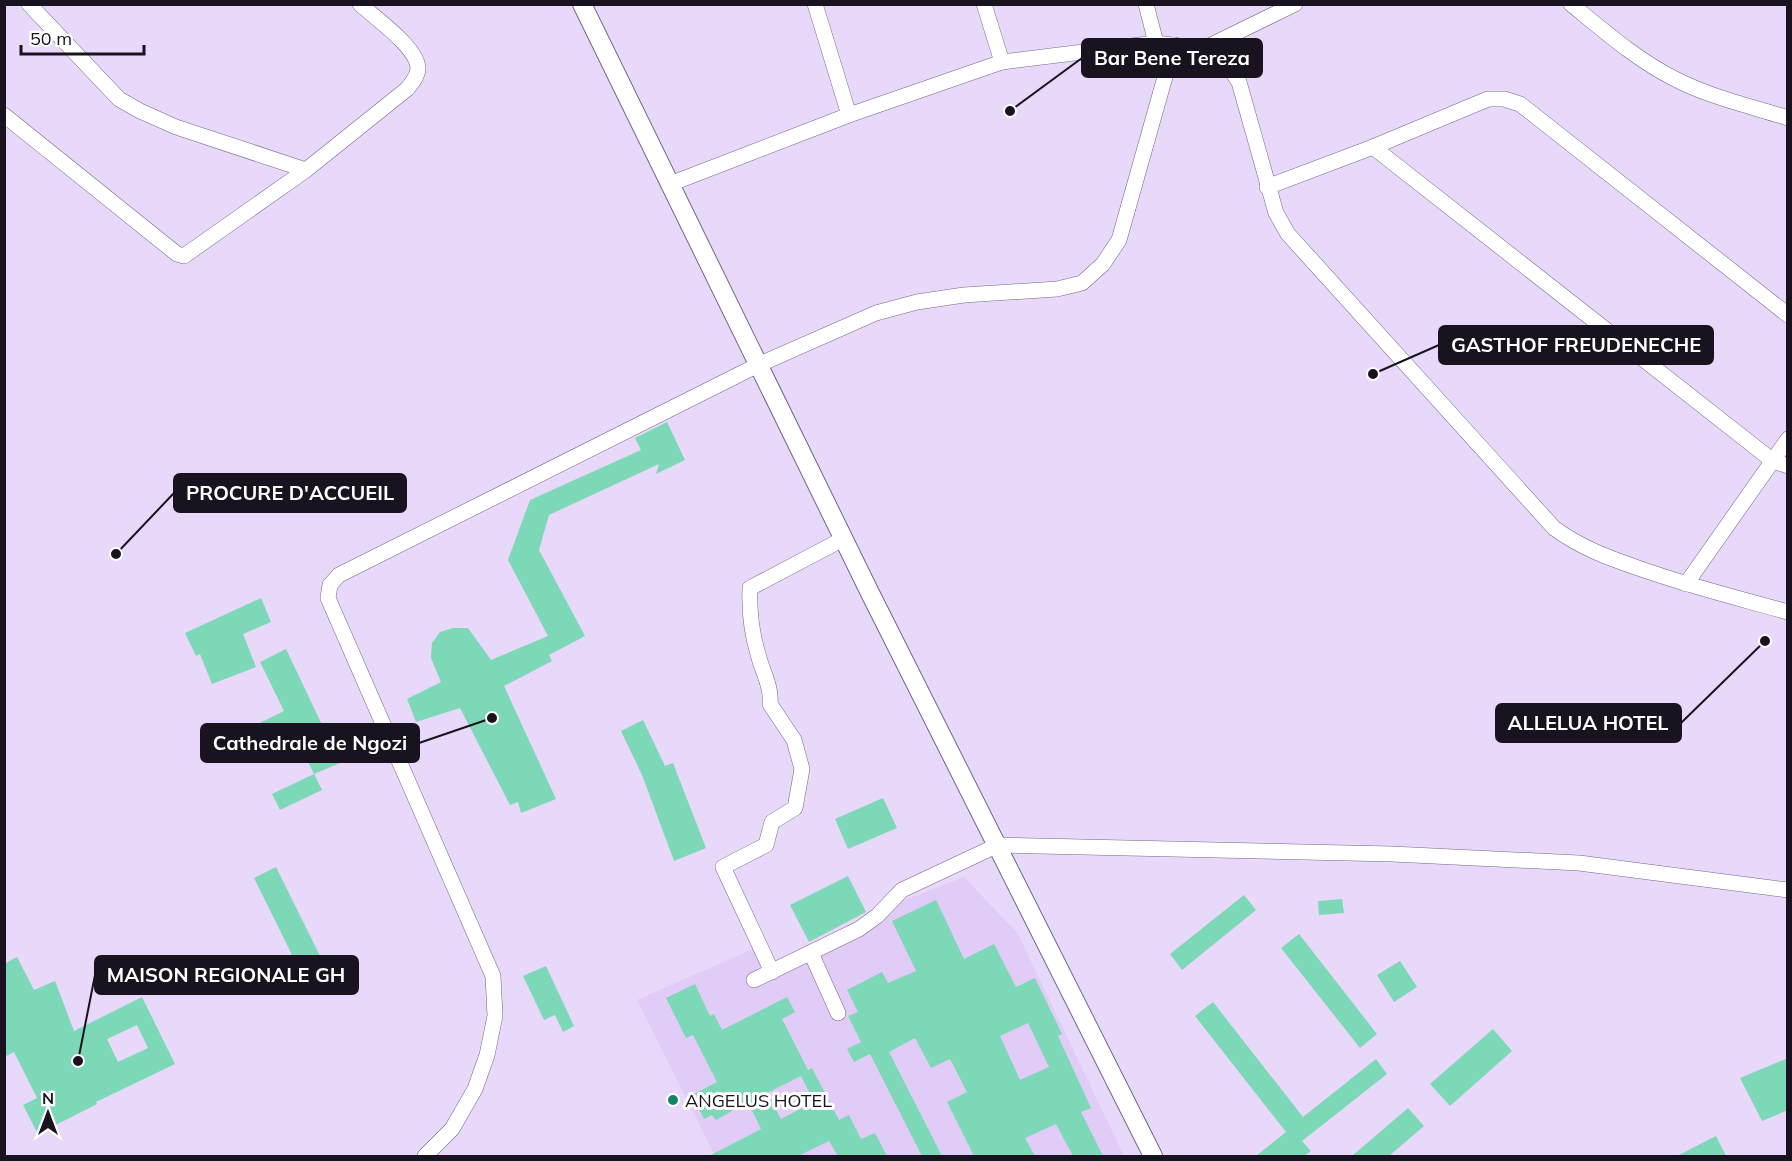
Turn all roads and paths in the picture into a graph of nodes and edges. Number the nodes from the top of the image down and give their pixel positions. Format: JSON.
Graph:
{"nodes":[{"id":1,"x":29,"y":4,"type":"edge"},
{"id":2,"x":360,"y":4,"type":"edge"},
{"id":3,"x":582,"y":4,"type":"edge"},
{"id":4,"x":815,"y":4,"type":"edge"},
{"id":5,"x":984,"y":4,"type":"edge"},
{"id":6,"x":1146,"y":4,"type":"edge"},
{"id":7,"x":1295,"y":4,"type":"edge"},
{"id":8,"x":1571,"y":4,"type":"edge"},
{"id":9,"x":1156,"y":43,"type":"junction"},
{"id":10,"x":1174,"y":45,"type":"junction"},
{"id":11,"x":1203,"y":49,"type":"junction"},
{"id":12,"x":1002,"y":62,"type":"junction"},
{"id":13,"x":4,"y":115,"type":"edge"},
{"id":14,"x":849,"y":115,"type":"junction"},
{"id":15,"x":1788,"y":118,"type":"edge"},
{"id":16,"x":1373,"y":147,"type":"junction"},
{"id":17,"x":306,"y":170,"type":"junction"},
{"id":18,"x":670,"y":184,"type":"junction"},
{"id":19,"x":1267,"y":187,"type":"junction"},
{"id":20,"x":1788,"y":315,"type":"edge"},
{"id":21,"x":758,"y":365,"type":"junction"},
{"id":22,"x":1788,"y":439,"type":"edge"},
{"id":23,"x":1780,"y":463,"type":"edge"},
{"id":24,"x":843,"y":539,"type":"junction"},
{"id":25,"x":1686,"y":584,"type":"junction"},
{"id":26,"x":1788,"y":612,"type":"edge"},
{"id":27,"x":998,"y":845,"type":"junction"},
{"id":28,"x":1788,"y":890,"type":"edge"},
{"id":29,"x":811,"y":953,"type":"junction"},
{"id":30,"x":772,"y":972,"type":"junction"},
{"id":31,"x":754,"y":980,"type":"dead end"},
{"id":32,"x":838,"y":1013,"type":"dead end"},
{"id":33,"x":425,"y":1156,"type":"edge"},
{"id":34,"x":1153,"y":1156,"type":"edge"}],
"edges":[{"from":1,"to":17,"type":"street"},
{"from":2,"to":17,"type":"street"},
{"from":3,"to":18,"type":"street"},
{"from":4,"to":14,"type":"street"},
{"from":5,"to":12,"type":"street"},
{"from":6,"to":9,"type":"street"},
{"from":7,"to":11,"type":"street"},
{"from":8,"to":15,"type":"street"},
{"from":9,"to":10,"type":"street"},
{"from":9,"to":12,"type":"street"},
{"from":10,"to":11,"type":"street"},
{"from":10,"to":21,"type":"street"},
{"from":11,"to":19,"type":"street"},
{"from":12,"to":14,"type":"street"},
{"from":13,"to":17,"type":"street"},
{"from":14,"to":18,"type":"street"},
{"from":16,"to":19,"type":"street"},
{"from":16,"to":20,"type":"street"},
{"from":16,"to":23,"type":"street"},
{"from":18,"to":21,"type":"street"},
{"from":19,"to":25,"type":"street"},
{"from":21,"to":24,"type":"street"},
{"from":21,"to":33,"type":"street"},
{"from":22,"to":23,"type":"street"},
{"from":23,"to":25,"type":"street"},
{"from":24,"to":27,"type":"street"},
{"from":24,"to":30,"type":"street"},
{"from":25,"to":26,"type":"street"},
{"from":27,"to":28,"type":"street"},
{"from":27,"to":29,"type":"street"},
{"from":27,"to":34,"type":"street"},
{"from":29,"to":30,"type":"street"},
{"from":29,"to":32,"type":"street"},
{"from":30,"to":31,"type":"street"}]}
